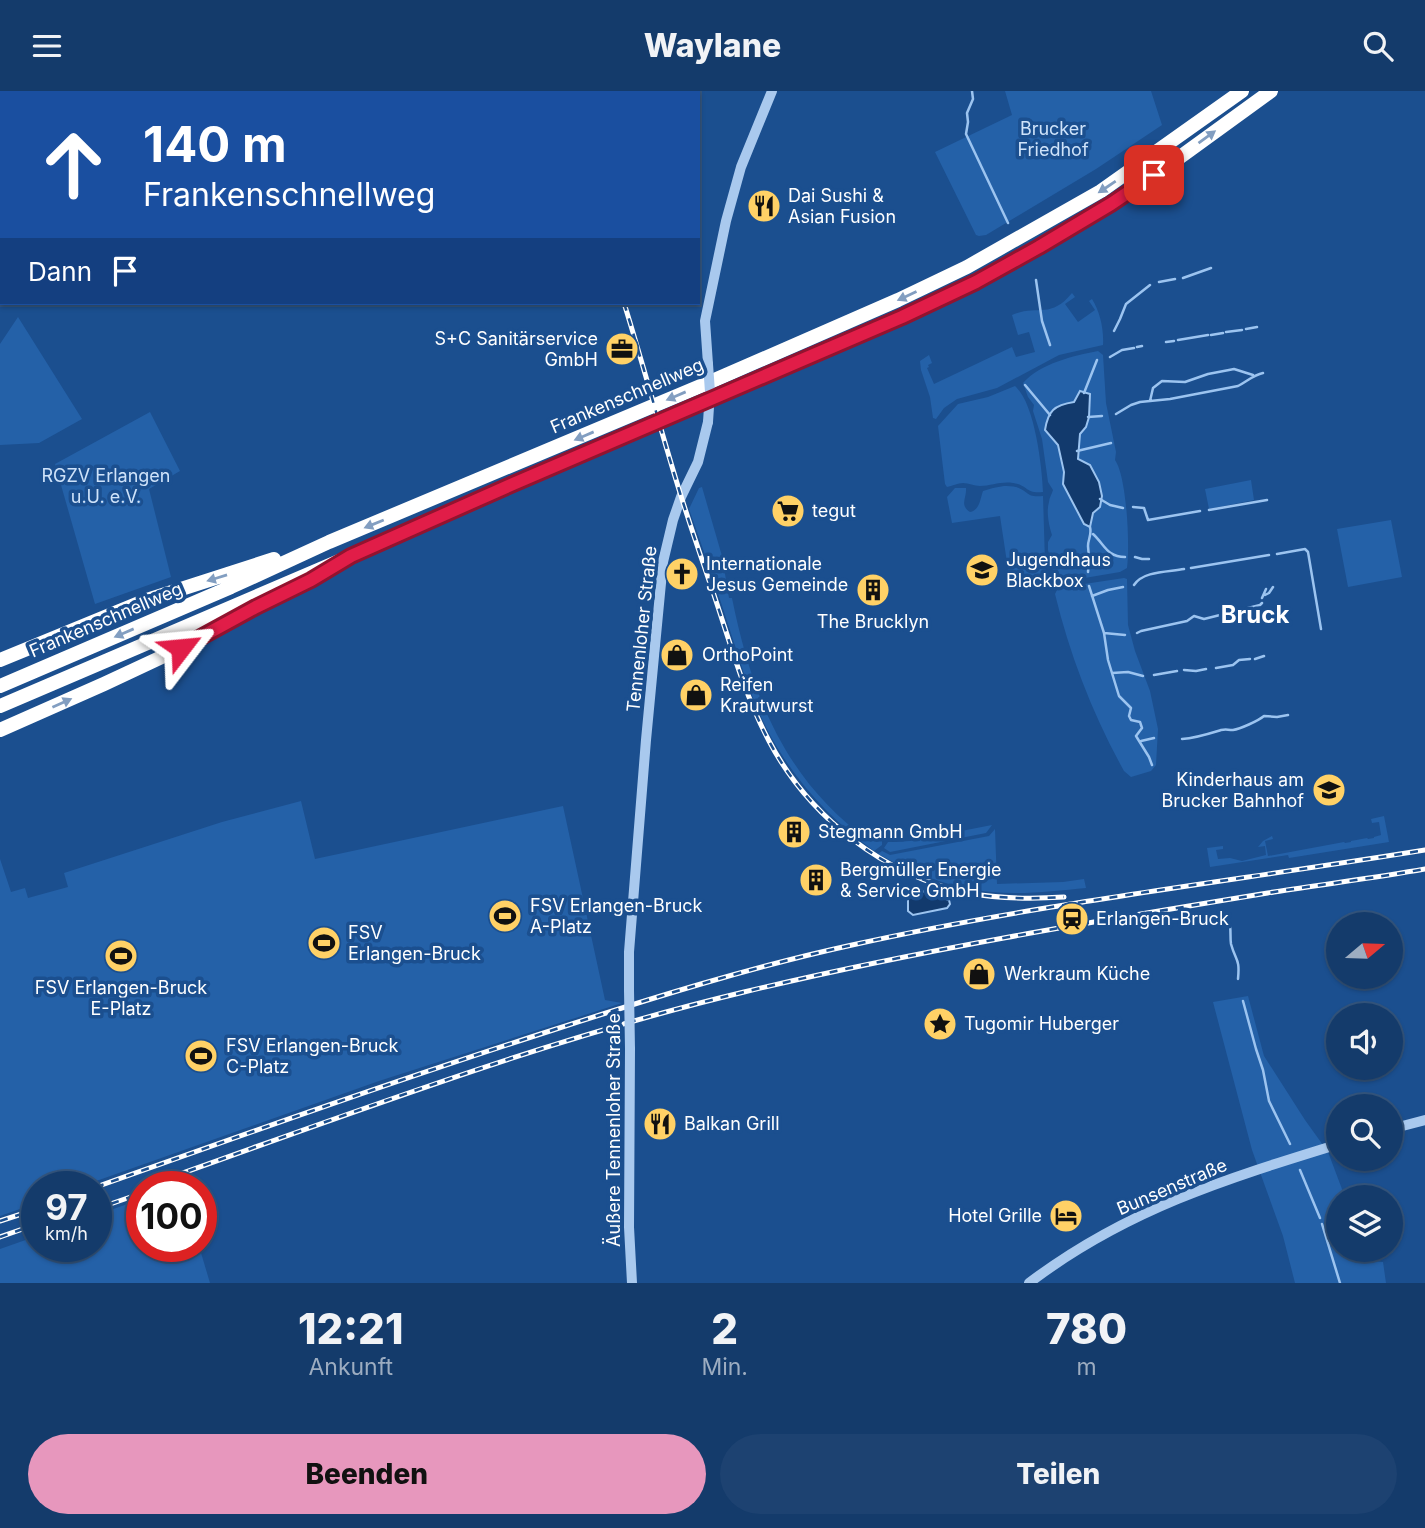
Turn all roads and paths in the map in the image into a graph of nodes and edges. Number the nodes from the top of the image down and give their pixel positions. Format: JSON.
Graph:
{"nodes":[{"id":1,"x":772,"y":91,"type":"edge"},
{"id":2,"x":1242,"y":91,"type":"edge"},
{"id":3,"x":1271,"y":91,"type":"edge"},
{"id":4,"x":329,"y":542,"type":"junction"},
{"id":5,"x":351,"y":556,"type":"junction"},
{"id":6,"x":0,"y":660,"type":"edge"},
{"id":7,"x":0,"y":686,"type":"edge"},
{"id":8,"x":0,"y":706,"type":"edge"},
{"id":9,"x":0,"y":730,"type":"edge"},
{"id":10,"x":628,"y":977,"type":"joint"},
{"id":11,"x":1425,"y":1120,"type":"edge"},
{"id":12,"x":1403,"y":1126,"type":"edge"},
{"id":13,"x":1326,"y":1148,"type":"edge"},
{"id":14,"x":632,"y":1283,"type":"edge"},
{"id":15,"x":1029,"y":1283,"type":"edge"}],
"edges":[{"from":1,"to":10,"type":"street","name":"Tennenloher Straße","bridge":true},
{"from":2,"to":4,"type":"highway","name":"Frankenschnellweg","one_way":true},
{"from":5,"to":3,"type":"highway","name":"Frankenschnellweg","one_way":true},
{"from":4,"to":6,"type":"highway","one_way":true},
{"from":4,"to":7,"type":"highway","name":"Frankenschnellweg","one_way":true},
{"from":5,"to":8,"type":"highway","name":"Frankenschnellweg"},
{"from":9,"to":5,"type":"highway","one_way":true},
{"from":10,"to":14,"type":"street","name":"Äußere Tennenloher Straße","bridge":true},
{"from":11,"to":12,"type":"street"},
{"from":13,"to":15,"type":"street","name":"Bunsenstraße"}]}
